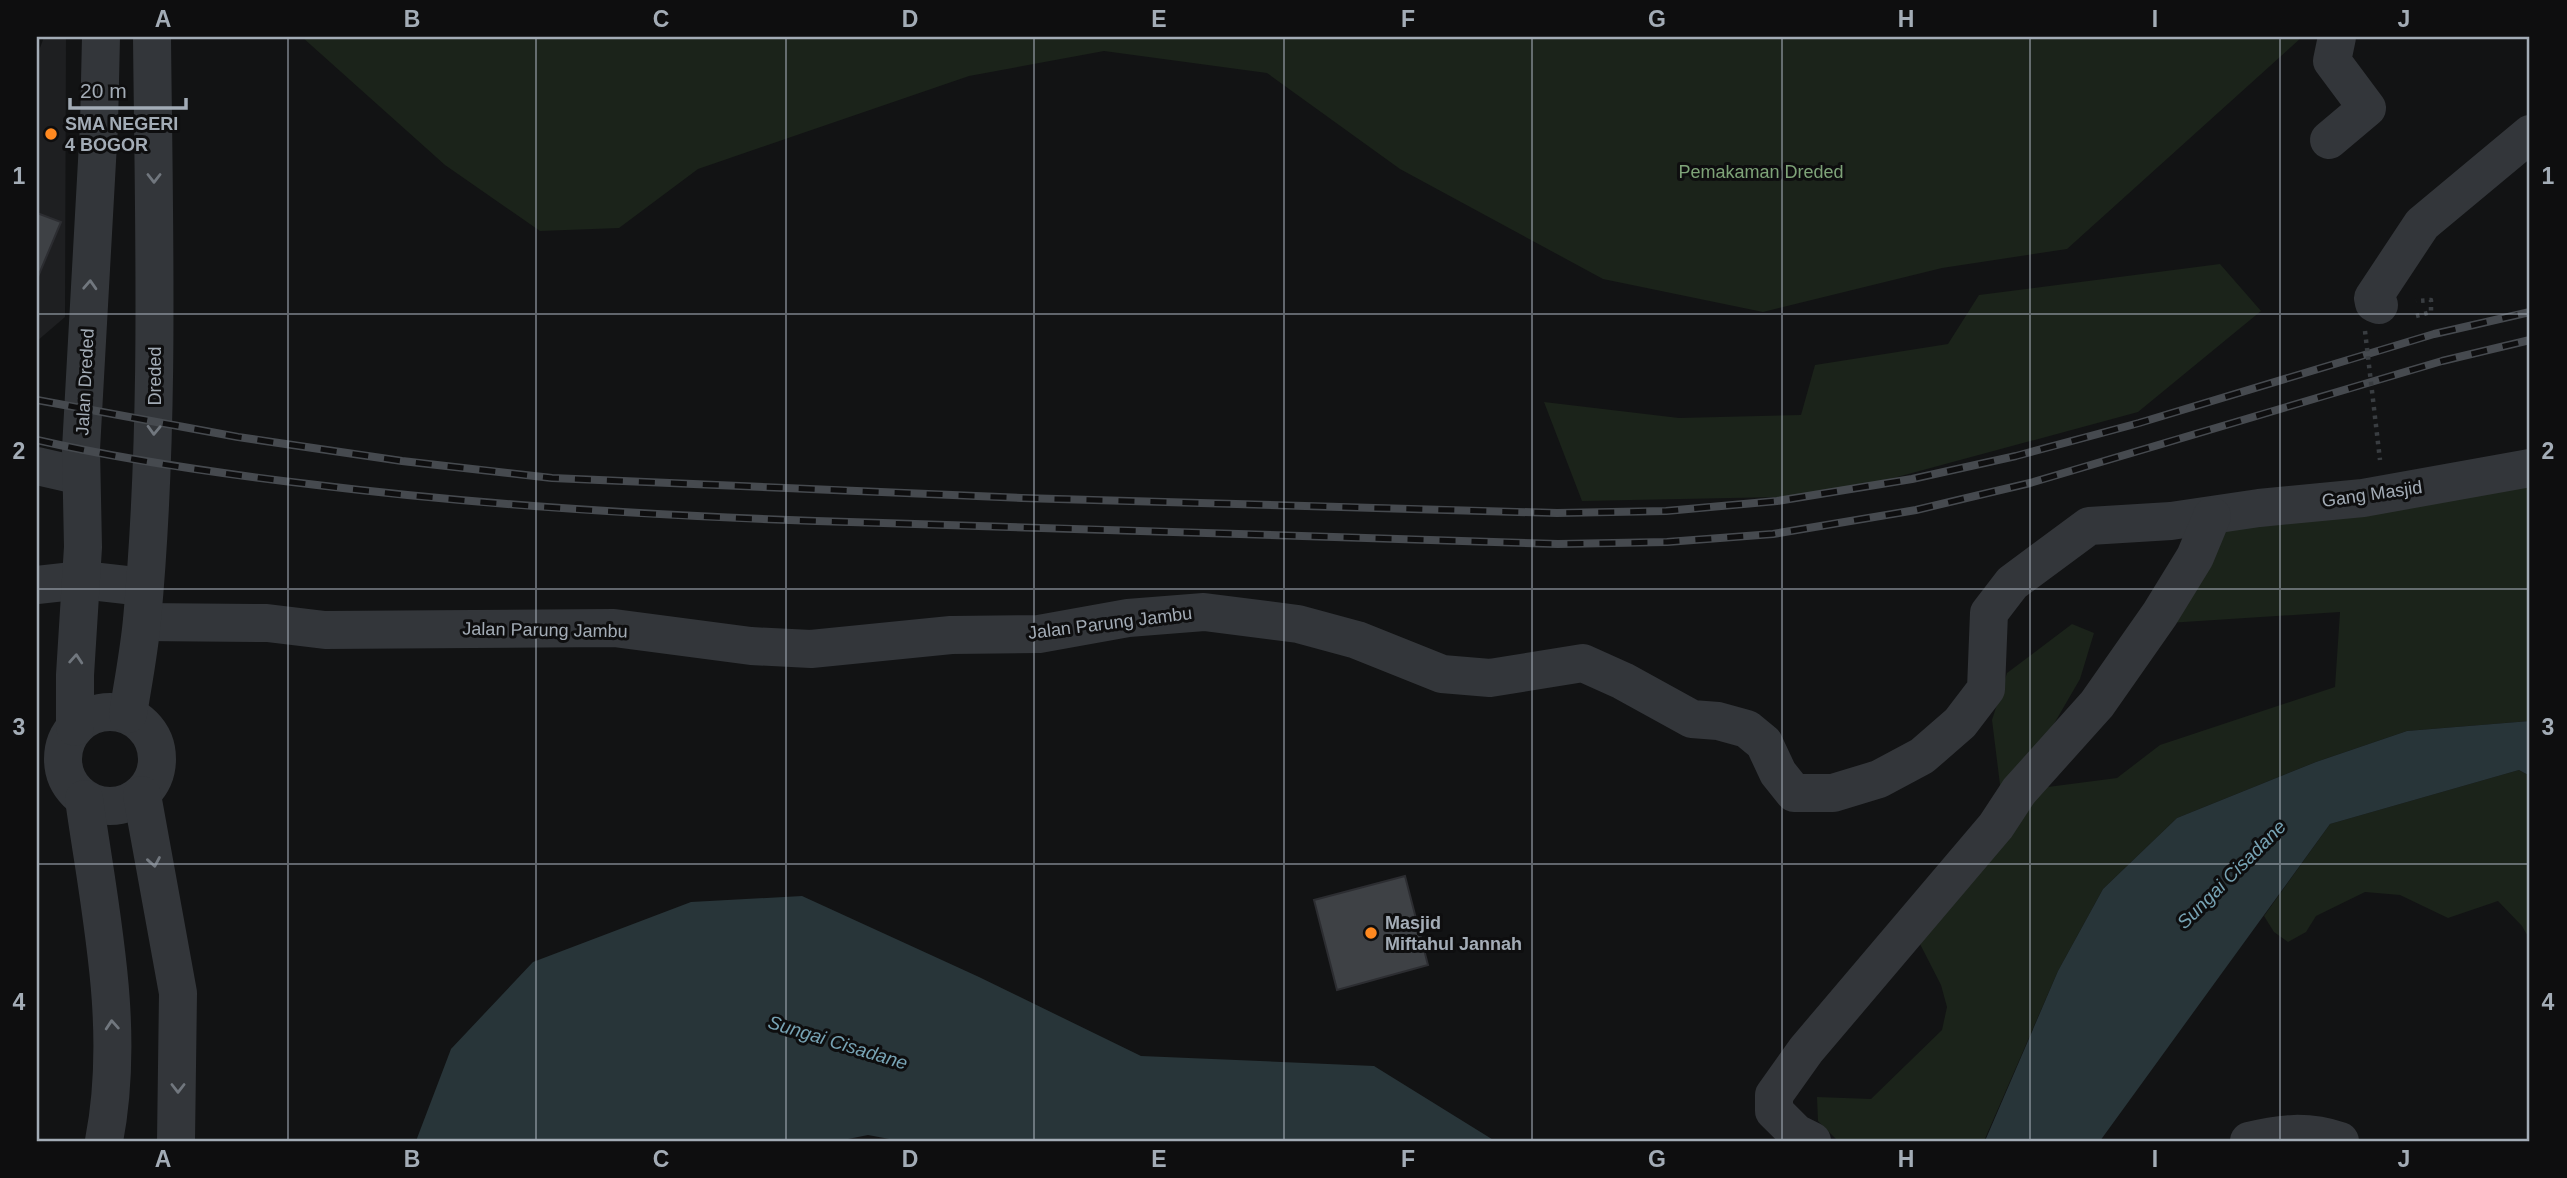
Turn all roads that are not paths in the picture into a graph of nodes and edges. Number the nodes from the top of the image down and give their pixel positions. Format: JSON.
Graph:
{"nodes":[{"id":1,"x":101,"y":37,"type":"edge"},
{"id":2,"x":152,"y":37,"type":"edge"},
{"id":3,"x":2337,"y":37,"type":"edge"},
{"id":4,"x":2530,"y":134,"type":"edge"},
{"id":5,"x":2329,"y":140,"type":"dead end"},
{"id":6,"x":2372,"y":318,"type":"road end"},
{"id":7,"x":37,"y":466,"type":"edge"},
{"id":8,"x":2530,"y":468,"type":"edge"},
{"id":9,"x":81,"y":476,"type":"junction"},
{"id":10,"x":2213,"y":516,"type":"junction"},
{"id":11,"x":82,"y":580,"type":"junction"},
{"id":12,"x":37,"y":585,"type":"edge"},
{"id":13,"x":143,"y":604,"type":"junction"},
{"id":14,"x":128,"y":715,"type":"junction"},
{"id":15,"x":75,"y":727,"type":"junction"},
{"id":16,"x":142,"y":795,"type":"junction"},
{"id":17,"x":84,"y":799,"type":"junction"},
{"id":18,"x":104,"y":1141,"type":"edge"},
{"id":19,"x":176,"y":1141,"type":"edge"},
{"id":20,"x":1812,"y":1141,"type":"edge"},
{"id":21,"x":2249,"y":1141,"type":"edge"},
{"id":22,"x":2340,"y":1141,"type":"edge"}],
"edges":[{"from":9,"to":1,"type":"street","name":"Jalan Dreded","one_way":true},
{"from":2,"to":13,"type":"street","name":"Dreded","one_way":true},
{"from":3,"to":5,"type":"street"},
{"from":4,"to":6,"type":"street"},
{"from":7,"to":9,"type":"street"},
{"from":8,"to":10,"type":"street","name":"Gang Masjid"},
{"from":9,"to":11,"type":"street","name":"Jalan Dreded"},
{"from":10,"to":13,"type":"street","name":"Jalan Parung Jambu"},
{"from":10,"to":20,"type":"street"},
{"from":11,"to":12,"type":"street"},
{"from":11,"to":13,"type":"street"},
{"from":15,"to":11,"type":"street","name":"Jalan Dreded","one_way":true},
{"from":13,"to":14,"type":"street","name":"Dreded"},
{"from":14,"to":15,"type":"street"},
{"from":14,"to":16,"type":"street"},
{"from":15,"to":17,"type":"street"},
{"from":16,"to":17,"type":"street"},
{"from":16,"to":19,"type":"street","one_way":true},
{"from":18,"to":17,"type":"street","one_way":true},
{"from":21,"to":22,"type":"street"}]}
